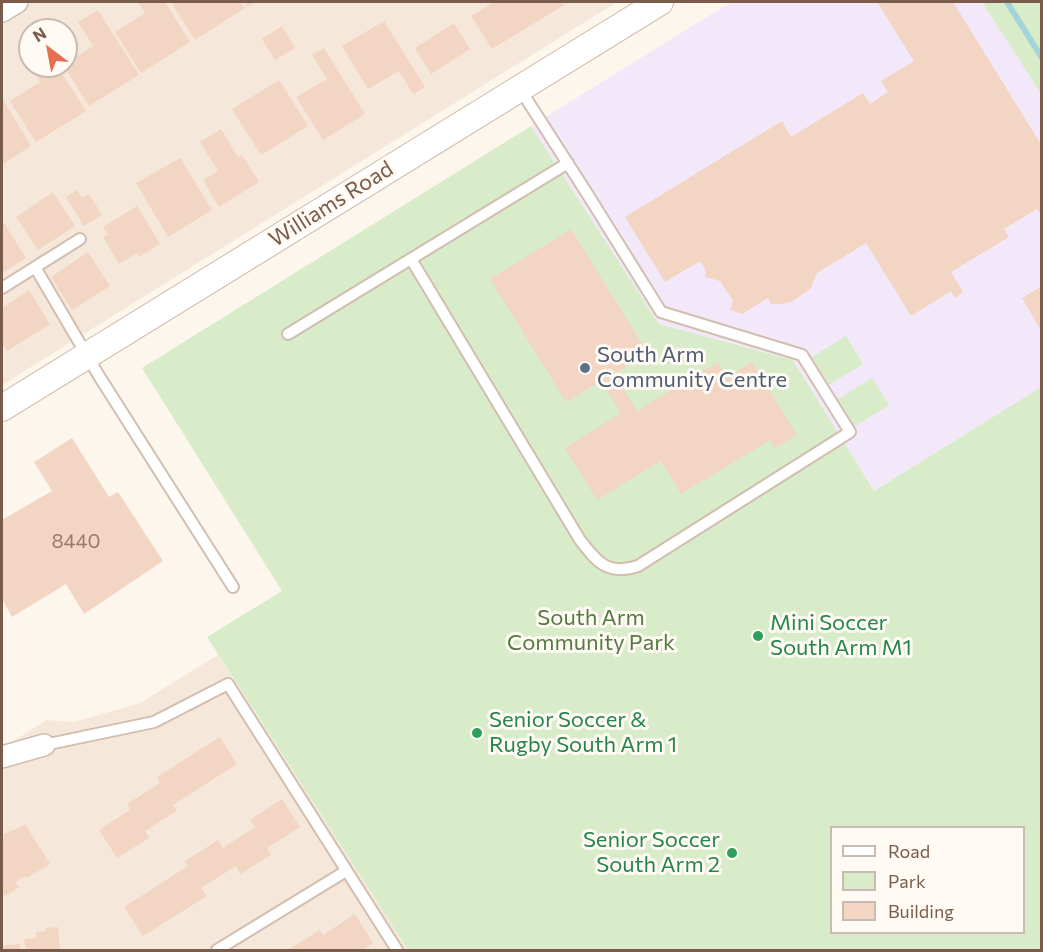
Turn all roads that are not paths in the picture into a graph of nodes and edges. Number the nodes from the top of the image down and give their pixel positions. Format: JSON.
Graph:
{"nodes":[{"id":1,"x":17,"y":2,"type":"edge"},
{"id":2,"x":660,"y":2,"type":"edge"},
{"id":3,"x":2,"y":11,"type":"edge"},
{"id":4,"x":519,"y":88,"type":"junction"},
{"id":5,"x":568,"y":163,"type":"junction"},
{"id":6,"x":80,"y":239,"type":"dead end"},
{"id":7,"x":411,"y":259,"type":"junction"},
{"id":8,"x":35,"y":267,"type":"junction"},
{"id":9,"x":2,"y":288,"type":"edge"},
{"id":10,"x":288,"y":334,"type":"dead end"},
{"id":11,"x":87,"y":356,"type":"junction"},
{"id":12,"x":2,"y":408,"type":"edge"},
{"id":13,"x":233,"y":587,"type":"dead end"},
{"id":14,"x":44,"y":746,"type":"joint"},
{"id":15,"x":2,"y":757,"type":"edge"},
{"id":16,"x":346,"y":871,"type":"junction"},
{"id":17,"x":217,"y":951,"type":"edge"},
{"id":18,"x":397,"y":951,"type":"edge"}],
"edges":[{"from":1,"to":3,"type":"street"},
{"from":2,"to":4,"type":"street","name":"Williams Road"},
{"from":4,"to":5,"type":"lane"},
{"from":4,"to":11,"type":"street","name":"Williams Road"},
{"from":5,"to":7,"type":"lane"},
{"from":5,"to":7,"type":"lane"},
{"from":6,"to":8,"type":"lane"},
{"from":7,"to":10,"type":"lane"},
{"from":8,"to":9,"type":"lane"},
{"from":8,"to":11,"type":"lane"},
{"from":11,"to":12,"type":"street","name":"Williams Road"},
{"from":11,"to":13,"type":"lane"},
{"from":14,"to":15,"type":"street"},
{"from":14,"to":16,"type":"lane"},
{"from":16,"to":17,"type":"lane"},
{"from":16,"to":18,"type":"lane"}]}
